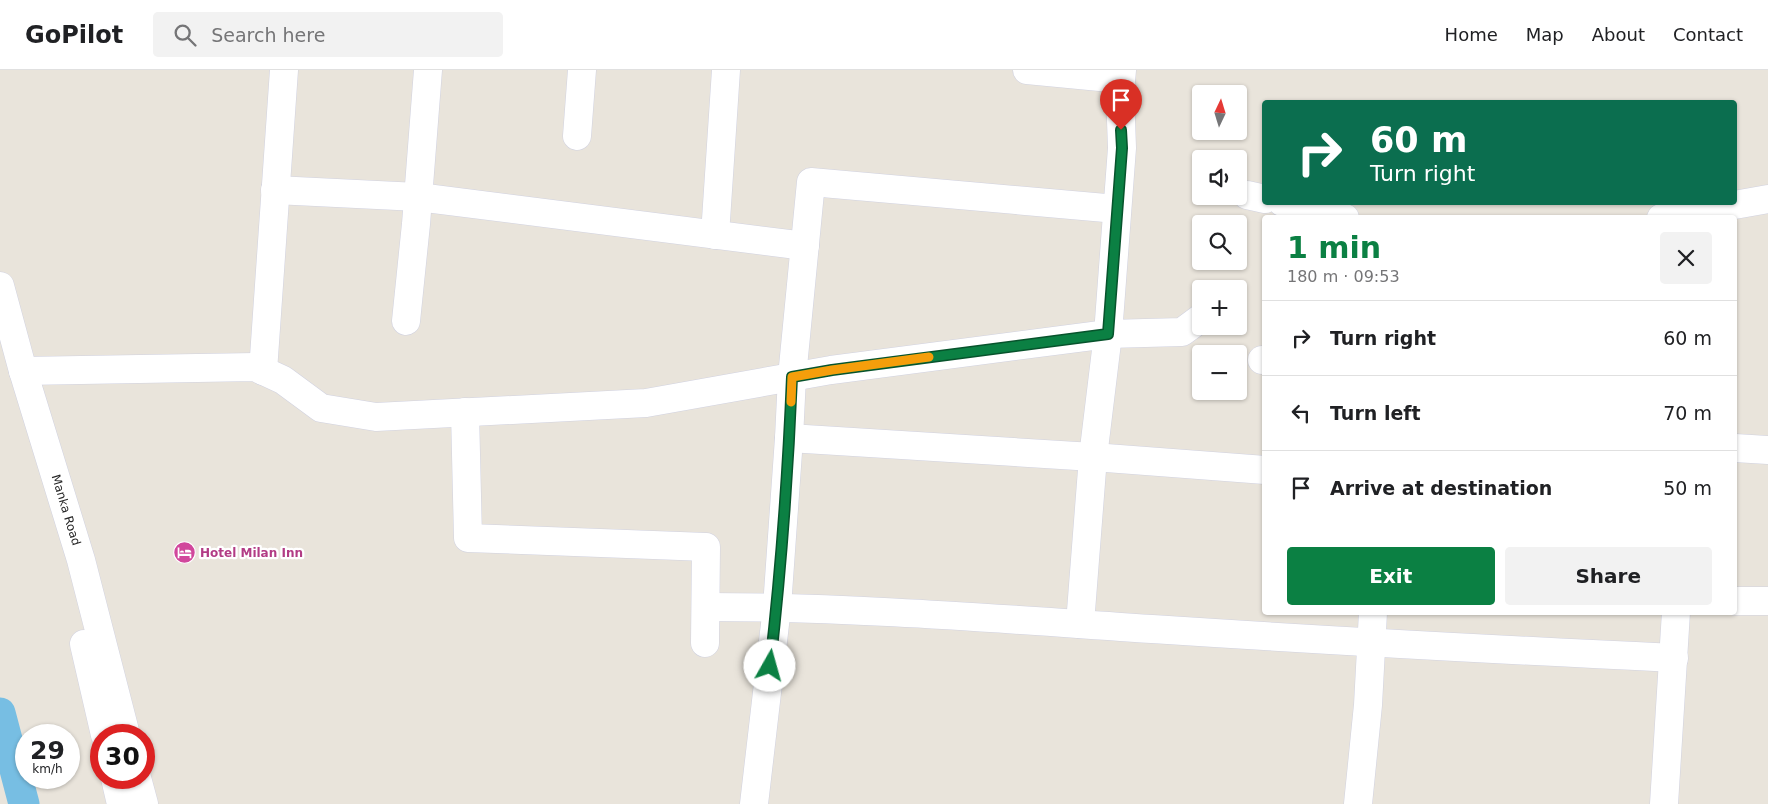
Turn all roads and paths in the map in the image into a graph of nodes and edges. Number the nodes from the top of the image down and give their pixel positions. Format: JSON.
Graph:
{"nodes":[{"id":1,"x":284,"y":70,"type":"edge"},
{"id":2,"x":428,"y":70,"type":"edge"},
{"id":3,"x":582,"y":70,"type":"edge"},
{"id":4,"x":726,"y":70,"type":"edge"},
{"id":5,"x":1027,"y":70,"type":"edge"},
{"id":6,"x":1122,"y":74,"type":"edge"},
{"id":7,"x":577,"y":136,"type":"dead end"},
{"id":8,"x":276,"y":190,"type":"junction"},
{"id":9,"x":418,"y":196,"type":"junction"},
{"id":10,"x":1768,"y":199,"type":"edge"},
{"id":11,"x":1296,"y":205,"type":"edge"},
{"id":12,"x":1734,"y":205,"type":"edge"},
{"id":13,"x":1737,"y":205,"type":"edge"},
{"id":14,"x":1117,"y":209,"type":"junction"},
{"id":15,"x":1338,"y":215,"type":"edge"},
{"id":16,"x":1678,"y":215,"type":"edge"},
{"id":17,"x":715,"y":235,"type":"junction"},
{"id":18,"x":805,"y":246,"type":"junction"},
{"id":19,"x":0,"y":286,"type":"edge"},
{"id":20,"x":406,"y":321,"type":"dead end"},
{"id":21,"x":1192,"y":325,"type":"edge"},
{"id":22,"x":1108,"y":334,"type":"junction"},
{"id":23,"x":23,"y":371,"type":"junction"},
{"id":24,"x":263,"y":371,"type":"junction"},
{"id":25,"x":792,"y":377,"type":"junction"},
{"id":26,"x":465,"y":412,"type":"junction"},
{"id":27,"x":789,"y":438,"type":"junction"},
{"id":28,"x":1737,"y":448,"type":"edge"},
{"id":29,"x":1768,"y":450,"type":"edge"},
{"id":30,"x":1093,"y":457,"type":"junction"},
{"id":31,"x":1262,"y":470,"type":"edge"},
{"id":32,"x":86,"y":579,"type":"junction"},
{"id":33,"x":1737,"y":601,"type":"edge"},
{"id":34,"x":1768,"y":601,"type":"edge"},
{"id":35,"x":706,"y":607,"type":"junction"},
{"id":36,"x":777,"y":607,"type":"junction"},
{"id":37,"x":1373,"y":615,"type":"edge"},
{"id":38,"x":1676,"y":615,"type":"edge"},
{"id":39,"x":1080,"y":624,"type":"junction"},
{"id":40,"x":706,"y":643,"type":"dead end"},
{"id":41,"x":1372,"y":643,"type":"junction"},
{"id":42,"x":1674,"y":658,"type":"junction"},
{"id":43,"x":102,"y":724,"type":"edge"},
{"id":44,"x":123,"y":724,"type":"edge"},
{"id":45,"x":118,"y":789,"type":"edge"},
{"id":46,"x":140,"y":789,"type":"edge"},
{"id":47,"x":121,"y":804,"type":"edge"},
{"id":48,"x":144,"y":804,"type":"edge"},
{"id":49,"x":754,"y":804,"type":"edge"},
{"id":50,"x":1358,"y":804,"type":"edge"},
{"id":51,"x":1664,"y":804,"type":"edge"}],
"edges":[{"from":1,"to":8,"type":"street"},
{"from":2,"to":9,"type":"street"},
{"from":3,"to":7,"type":"street"},
{"from":4,"to":17,"type":"street"},
{"from":5,"to":6,"type":"street"},
{"from":6,"to":14,"type":"street"},
{"from":8,"to":9,"type":"street"},
{"from":8,"to":24,"type":"street"},
{"from":9,"to":17,"type":"street"},
{"from":9,"to":20,"type":"street"},
{"from":10,"to":13,"type":"street"},
{"from":11,"to":15,"type":"street"},
{"from":12,"to":16,"type":"street"},
{"from":14,"to":18,"type":"street"},
{"from":14,"to":22,"type":"street"},
{"from":17,"to":18,"type":"street"},
{"from":18,"to":25,"type":"street"},
{"from":19,"to":23,"type":"street","name":"Manka Road"},
{"from":21,"to":22,"type":"street"},
{"from":22,"to":25,"type":"street"},
{"from":22,"to":30,"type":"street"},
{"from":23,"to":24,"type":"street"},
{"from":23,"to":32,"type":"street","name":"Manka Road"},
{"from":24,"to":26,"type":"street"},
{"from":25,"to":26,"type":"street"},
{"from":25,"to":27,"type":"street"},
{"from":26,"to":35,"type":"street"},
{"from":27,"to":30,"type":"street"},
{"from":27,"to":36,"type":"street"},
{"from":28,"to":29,"type":"street"},
{"from":30,"to":31,"type":"street"},
{"from":30,"to":39,"type":"street"},
{"from":32,"to":43,"type":"street"},
{"from":32,"to":44,"type":"street","name":"Manka Road"},
{"from":33,"to":34,"type":"street"},
{"from":35,"to":36,"type":"street"},
{"from":35,"to":40,"type":"street"},
{"from":36,"to":39,"type":"street"},
{"from":36,"to":49,"type":"street"},
{"from":37,"to":41,"type":"street"},
{"from":38,"to":42,"type":"street"},
{"from":39,"to":41,"type":"street"},
{"from":41,"to":42,"type":"street"},
{"from":41,"to":50,"type":"street"},
{"from":42,"to":51,"type":"street"},
{"from":45,"to":47,"type":"street"},
{"from":46,"to":48,"type":"street"}]}
